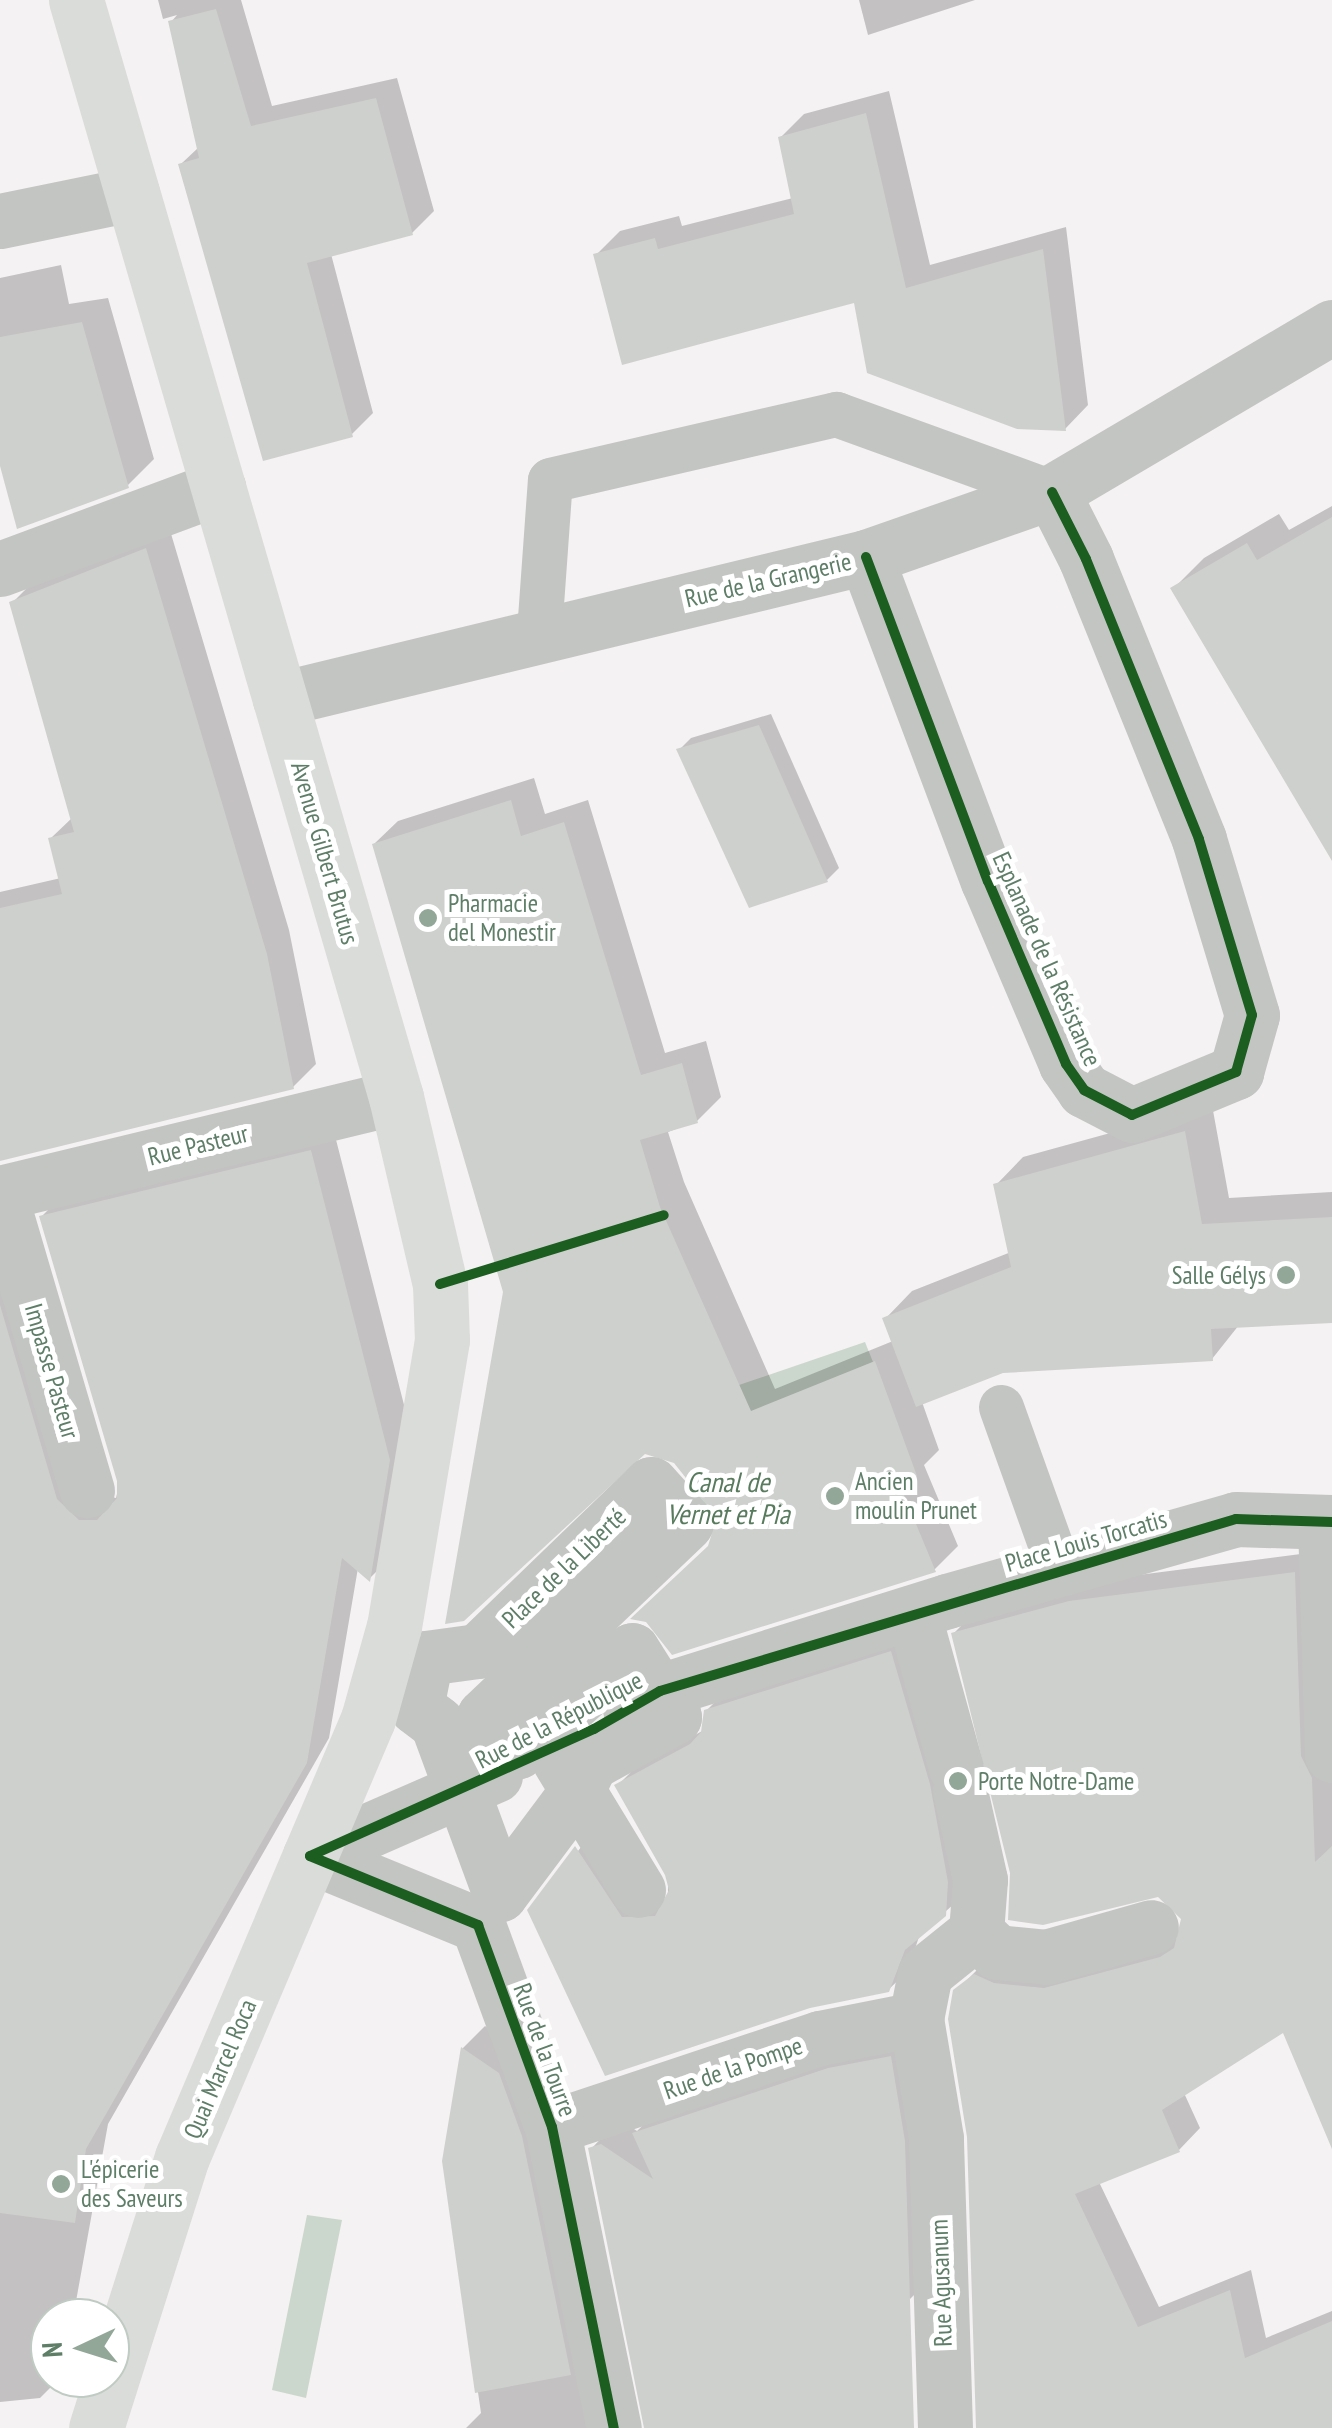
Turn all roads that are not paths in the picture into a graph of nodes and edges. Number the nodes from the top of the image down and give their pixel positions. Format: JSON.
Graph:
{"nodes":[{"id":1,"x":76,"y":0,"type":"edge"},
{"id":2,"x":132,"y":194,"type":"junction"},
{"id":3,"x":0,"y":221,"type":"edge"},
{"id":4,"x":1332,"y":327,"type":"edge"},
{"id":5,"x":218,"y":488,"type":"junction"},
{"id":6,"x":1052,"y":492,"type":"junction"},
{"id":7,"x":866,"y":557,"type":"junction"},
{"id":8,"x":0,"y":569,"type":"edge"},
{"id":9,"x":539,"y":632,"type":"junction"},
{"id":10,"x":280,"y":699,"type":"junction"},
{"id":11,"x":396,"y":1097,"type":"junction"},
{"id":12,"x":0,"y":1194,"type":"edge"},
{"id":13,"x":1000,"y":1406,"type":"dead end"},
{"id":14,"x":87,"y":1490,"type":"dead end"},
{"id":15,"x":1328,"y":1523,"type":"edge"},
{"id":16,"x":1059,"y":1570,"type":"junction"},
{"id":17,"x":930,"y":1607,"type":"junction"},
{"id":18,"x":660,"y":1691,"type":"junction"},
{"id":19,"x":368,"y":1718,"type":"joint"},
{"id":20,"x":1332,"y":1755,"type":"edge"},
{"id":21,"x":564,"y":1770,"type":"junction"},
{"id":22,"x":460,"y":1791,"type":"junction"},
{"id":23,"x":310,"y":1856,"type":"junction"},
{"id":24,"x":638,"y":1890,"type":"dead end"},
{"id":25,"x":1151,"y":1927,"type":"dead end"},
{"id":26,"x":976,"y":1932,"type":"junction"},
{"id":27,"x":916,"y":2019,"type":"junction"},
{"id":28,"x":552,"y":2126,"type":"junction"},
{"id":29,"x":96,"y":2428,"type":"edge"},
{"id":30,"x":614,"y":2428,"type":"edge"},
{"id":31,"x":945,"y":2428,"type":"edge"}],
"edges":[{"from":1,"to":2,"type":"main road","name":"Avenue Gilbert Brutus"},
{"from":2,"to":3,"type":"street"},
{"from":2,"to":5,"type":"main road","name":"Avenue Gilbert Brutus"},
{"from":4,"to":6,"type":"street","name":"Rue de la Grangerie"},
{"from":5,"to":8,"type":"street"},
{"from":5,"to":10,"type":"main road","name":"Avenue Gilbert Brutus"},
{"from":6,"to":7,"type":"street","name":"Rue de la Grangerie"},
{"from":6,"to":7,"type":"street","name":"Esplanade de la Résistance"},
{"from":6,"to":9,"type":"lane"},
{"from":7,"to":9,"type":"street","name":"Rue de la Grangerie"},
{"from":9,"to":10,"type":"street","name":"Rue de la Grangerie"},
{"from":10,"to":11,"type":"main road","name":"Avenue Gilbert Brutus"},
{"from":11,"to":12,"type":"street","name":"Rue Pasteur"},
{"from":11,"to":19,"type":"main road","name":"Avenue Gilbert Brutus"},
{"from":12,"to":14,"type":"street","name":"Impasse Pasteur"},
{"from":13,"to":16,"type":"lane"},
{"from":15,"to":16,"type":"street","name":"Place Louis Torcatis"},
{"from":15,"to":20,"type":"street"},
{"from":16,"to":17,"type":"street","name":"Place Louis Torcatis"},
{"from":17,"to":18,"type":"street","name":"Rue de la République"},
{"from":17,"to":26,"type":"street"},
{"from":18,"to":21,"type":"street","name":"Rue de la République"},
{"from":18,"to":22,"type":"street","name":"Place de la Liberté"},
{"from":19,"to":23,"type":"main road","name":"Quai Marcel Roca"},
{"from":21,"to":22,"type":"street","name":"Rue de la République"},
{"from":21,"to":22,"type":"street","name":"Place de la Liberté"},
{"from":21,"to":24,"type":"street"},
{"from":22,"to":23,"type":"street","name":"Rue de la République"},
{"from":23,"to":28,"type":"street","name":"Rue de la Tourre"},
{"from":23,"to":29,"type":"main road","name":"Quai Marcel Roca"},
{"from":25,"to":26,"type":"street"},
{"from":26,"to":27,"type":"street"},
{"from":27,"to":28,"type":"street","name":"Rue de la Pompe"},
{"from":27,"to":31,"type":"street","name":"Rue Agusanum"},
{"from":28,"to":30,"type":"street","name":"Rue de la Tourre"}]}
